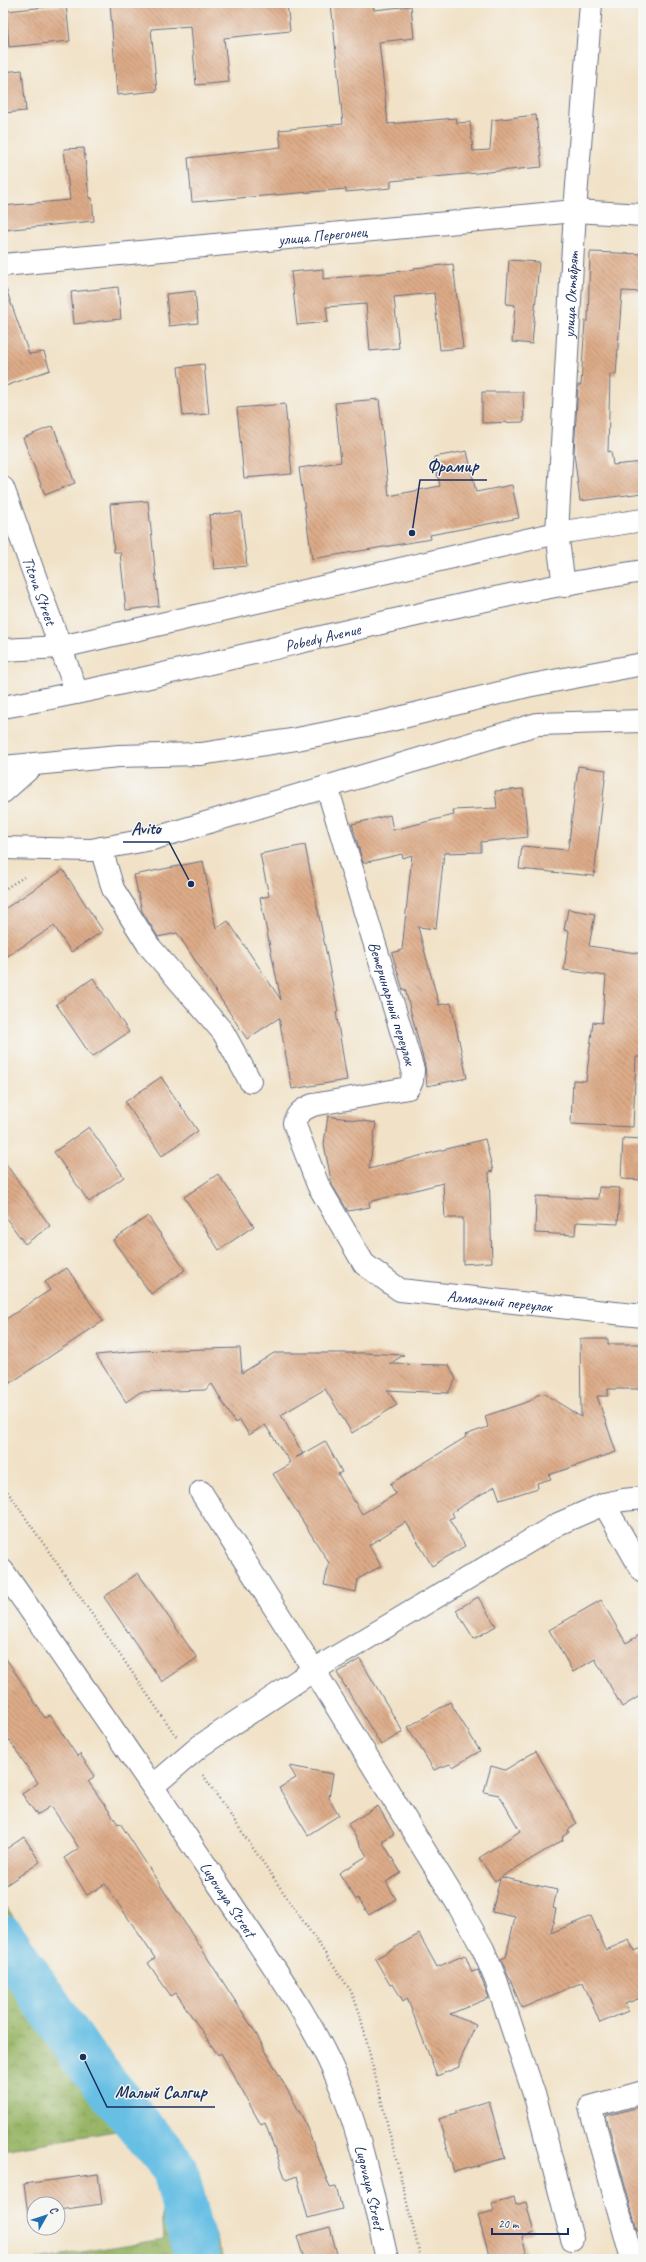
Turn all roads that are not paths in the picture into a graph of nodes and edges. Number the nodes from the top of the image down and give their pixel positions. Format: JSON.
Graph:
{"nodes":[{"id":1,"x":591,"y":3,"type":"edge"},
{"id":2,"x":574,"y":211,"type":"junction"},
{"id":3,"x":643,"y":215,"type":"edge"},
{"id":4,"x":3,"y":265,"type":"edge"},
{"id":5,"x":3,"y":488,"type":"edge"},
{"id":6,"x":643,"y":520,"type":"edge"},
{"id":7,"x":557,"y":533,"type":"junction"},
{"id":8,"x":643,"y":571,"type":"edge"},
{"id":9,"x":564,"y":586,"type":"junction"},
{"id":10,"x":61,"y":647,"type":"junction"},
{"id":11,"x":3,"y":650,"type":"edge"},
{"id":12,"x":643,"y":664,"type":"edge"},
{"id":13,"x":77,"y":693,"type":"junction"},
{"id":14,"x":3,"y":707,"type":"edge"},
{"id":15,"x":643,"y":720,"type":"edge"},
{"id":16,"x":3,"y":766,"type":"edge"},
{"id":17,"x":32,"y":766,"type":"junction"},
{"id":18,"x":327,"y":787,"type":"junction"},
{"id":19,"x":3,"y":792,"type":"edge"},
{"id":20,"x":3,"y":848,"type":"edge"},
{"id":21,"x":101,"y":848,"type":"junction"},
{"id":22,"x":250,"y":1082,"type":"dead end"},
{"id":23,"x":364,"y":1264,"type":"joint"},
{"id":24,"x":643,"y":1316,"type":"edge"},
{"id":25,"x":202,"y":1492,"type":"dead end"},
{"id":26,"x":643,"y":1498,"type":"edge"},
{"id":27,"x":604,"y":1504,"type":"junction"},
{"id":28,"x":3,"y":1571,"type":"edge"},
{"id":29,"x":643,"y":1572,"type":"edge"},
{"id":30,"x":314,"y":1670,"type":"junction"},
{"id":31,"x":153,"y":1786,"type":"junction"},
{"id":32,"x":643,"y":2092,"type":"edge"},
{"id":33,"x":572,"y":2239,"type":"dead end"},
{"id":34,"x":387,"y":2259,"type":"edge"},
{"id":35,"x":632,"y":2259,"type":"edge"}],
"edges":[{"from":1,"to":2,"type":"street","name":"улица Октябрят"},
{"from":2,"to":3,"type":"street","name":"улица Перегонец"},
{"from":2,"to":4,"type":"street","name":"улица Перегонец"},
{"from":2,"to":7,"type":"street","name":"улица Октябрят"},
{"from":5,"to":10,"type":"street","name":"Titova Street"},
{"from":6,"to":7,"type":"street"},
{"from":7,"to":9,"type":"street","name":"улица Октябрят"},
{"from":7,"to":10,"type":"street"},
{"from":8,"to":9,"type":"street","name":"Pobedy Avenue"},
{"from":9,"to":13,"type":"street","name":"Pobedy Avenue"},
{"from":10,"to":11,"type":"street"},
{"from":10,"to":13,"type":"street","name":"Titova Street"},
{"from":12,"to":17,"type":"street"},
{"from":13,"to":14,"type":"street","name":"Pobedy Avenue"},
{"from":15,"to":18,"type":"street"},
{"from":16,"to":17,"type":"street"},
{"from":17,"to":19,"type":"street"},
{"from":18,"to":21,"type":"street"},
{"from":18,"to":23,"type":"street","name":"Ветеринарный переулок"},
{"from":20,"to":21,"type":"street"},
{"from":21,"to":22,"type":"street"},
{"from":23,"to":24,"type":"street","name":"Алмазный переулок"},
{"from":25,"to":30,"type":"street"},
{"from":26,"to":27,"type":"street"},
{"from":27,"to":29,"type":"street"},
{"from":27,"to":30,"type":"street"},
{"from":28,"to":31,"type":"street","name":"Lugovaya Street"},
{"from":30,"to":31,"type":"street"},
{"from":30,"to":33,"type":"street"},
{"from":31,"to":34,"type":"street","name":"Lugovaya Street"},
{"from":32,"to":35,"type":"street"}]}
